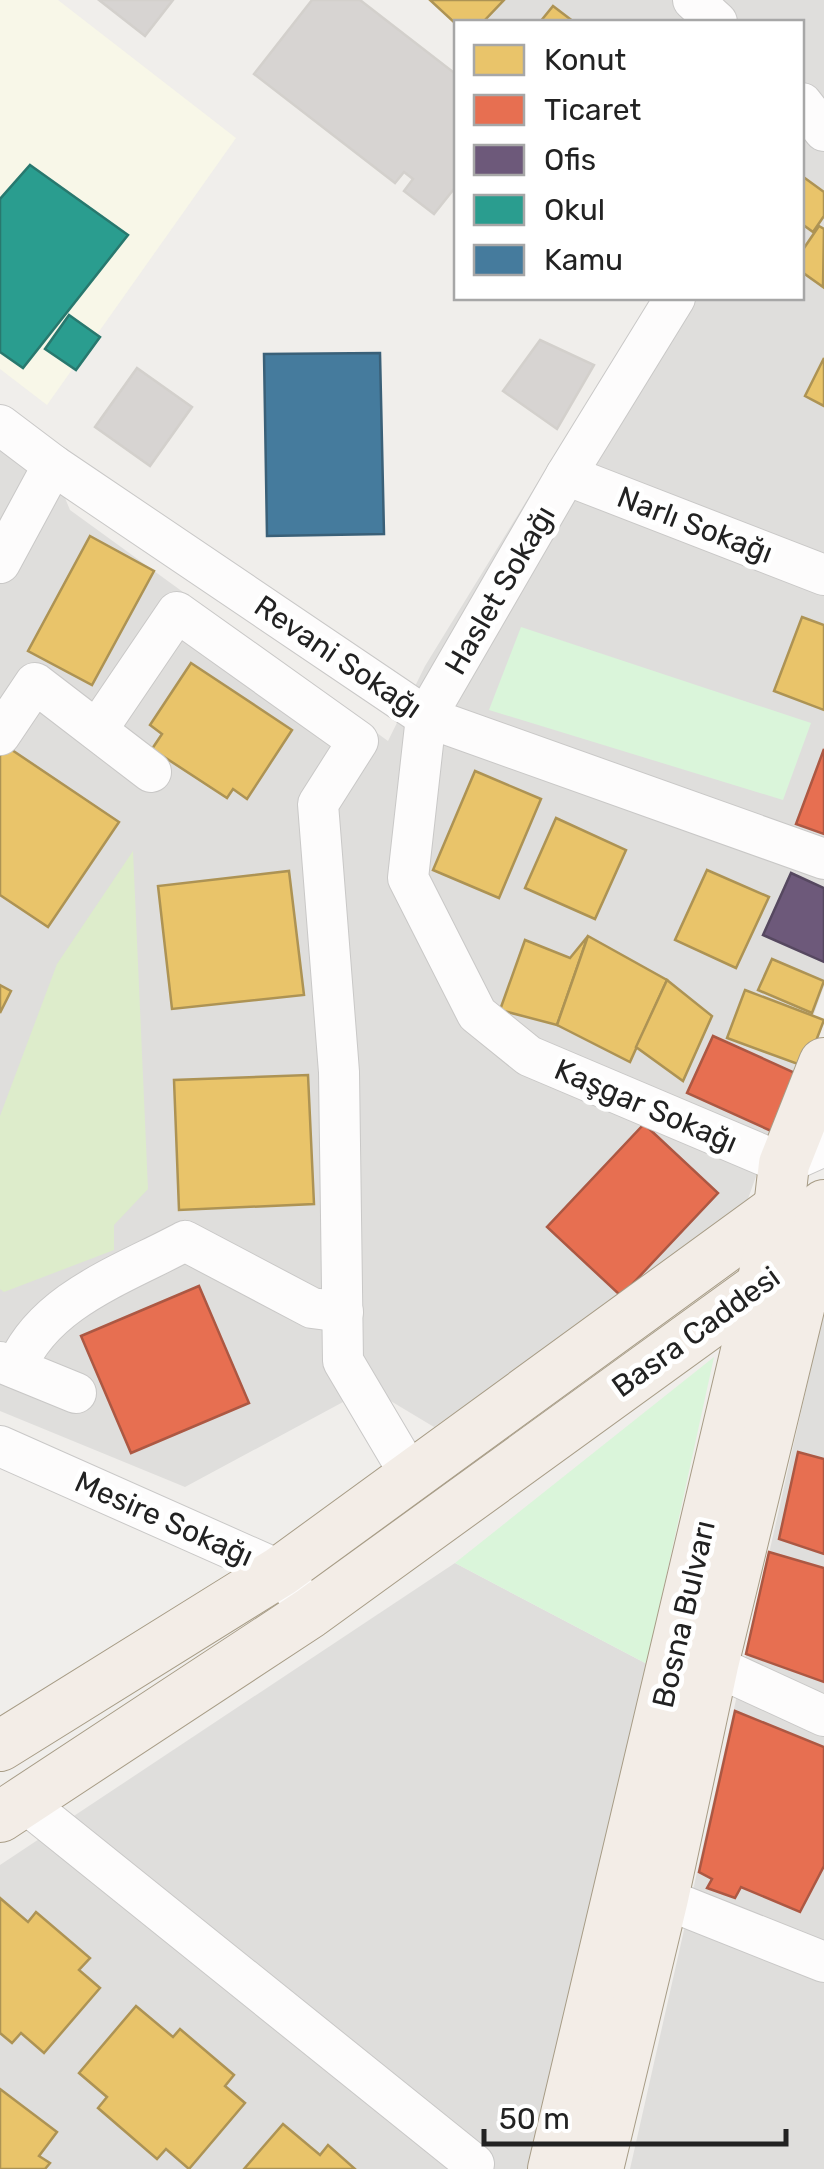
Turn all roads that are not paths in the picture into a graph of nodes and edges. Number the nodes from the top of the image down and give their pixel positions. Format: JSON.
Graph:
{"nodes":[{"id":1,"x":694,"y":0,"type":"edge"},
{"id":2,"x":715,"y":20,"type":"edge"},
{"id":3,"x":804,"y":105,"type":"edge"},
{"id":4,"x":824,"y":130,"type":"edge"},
{"id":5,"x":674,"y":300,"type":"edge"},
{"id":6,"x":0,"y":425,"type":"edge"},
{"id":7,"x":53,"y":465,"type":"junction"},
{"id":8,"x":566,"y":475,"type":"junction"},
{"id":9,"x":0,"y":563,"type":"edge"},
{"id":10,"x":824,"y":575,"type":"edge"},
{"id":11,"x":426,"y":717,"type":"junction"},
{"id":12,"x":97,"y":730,"type":"junction"},
{"id":13,"x":0,"y":734,"type":"edge"},
{"id":14,"x":152,"y":772,"type":"dead end"},
{"id":15,"x":824,"y":859,"type":"edge"},
{"id":16,"x":477,"y":1014,"type":"joint"},
{"id":17,"x":824,"y":1063,"type":"edge"},
{"id":18,"x":805,"y":1194,"type":"edge"},
{"id":19,"x":762,"y":1283,"type":"junction"},
{"id":20,"x":343,"y":1312,"type":"junction"},
{"id":21,"x":8,"y":1365,"type":"edge"},
{"id":22,"x":76,"y":1393,"type":"dead end"},
{"id":23,"x":0,"y":1446,"type":"edge"},
{"id":24,"x":412,"y":1476,"type":"junction"},
{"id":25,"x":281,"y":1571,"type":"junction"},
{"id":26,"x":310,"y":1613,"type":"junction"},
{"id":27,"x":713,"y":1665,"type":"junction"},
{"id":28,"x":824,"y":1716,"type":"edge"},
{"id":29,"x":0,"y":1746,"type":"edge"},
{"id":30,"x":12,"y":1810,"type":"edge"},
{"id":31,"x":663,"y":1898,"type":"junction"},
{"id":32,"x":824,"y":1962,"type":"edge"},
{"id":33,"x":474,"y":2164,"type":"dead end"},
{"id":34,"x":552,"y":2169,"type":"edge"},
{"id":35,"x":598,"y":2169,"type":"edge"}],
"edges":[{"from":1,"to":2,"type":"street"},
{"from":3,"to":4,"type":"street"},
{"from":5,"to":8,"type":"street","name":"Haslet Sokağı"},
{"from":6,"to":7,"type":"street","name":"Revani Sokağı"},
{"from":7,"to":9,"type":"street"},
{"from":7,"to":11,"type":"street","name":"Revani Sokağı"},
{"from":8,"to":10,"type":"street","name":"Narlı Sokağı"},
{"from":8,"to":11,"type":"street","name":"Haslet Sokağı"},
{"from":11,"to":15,"type":"street","name":"Revani Sokağı"},
{"from":11,"to":16,"type":"street","name":"Haslet Sokağı"},
{"from":12,"to":13,"type":"street"},
{"from":12,"to":14,"type":"street"},
{"from":12,"to":20,"type":"street"},
{"from":16,"to":18,"type":"street","name":"Kaşgar Sokağı"},
{"from":17,"to":18,"type":"main road","name":"Bosna Bulvarı"},
{"from":18,"to":19,"type":"main road","name":"Bosna Bulvarı"},
{"from":18,"to":24,"type":"main road","name":"Basra Caddesi"},
{"from":18,"to":27,"type":"main road","name":"Bosna Bulvarı"},
{"from":19,"to":26,"type":"main road","name":"Basra Caddesi"},
{"from":19,"to":34,"type":"main road","name":"Bosna Bulvarı"},
{"from":20,"to":21,"type":"street"},
{"from":20,"to":24,"type":"street"},
{"from":21,"to":22,"type":"street"},
{"from":23,"to":25,"type":"street","name":"Mesire Sokağı"},
{"from":24,"to":25,"type":"main road","name":"Basra Caddesi"},
{"from":25,"to":26,"type":"street","name":"Mesire Sokağı"},
{"from":25,"to":29,"type":"main road","name":"Basra Caddesi"},
{"from":26,"to":30,"type":"main road","name":"Basra Caddesi"},
{"from":27,"to":28,"type":"street"},
{"from":27,"to":31,"type":"main road","name":"Bosna Bulvarı"},
{"from":30,"to":33,"type":"street"},
{"from":31,"to":32,"type":"street"},
{"from":31,"to":35,"type":"main road","name":"Bosna Bulvarı"}]}
